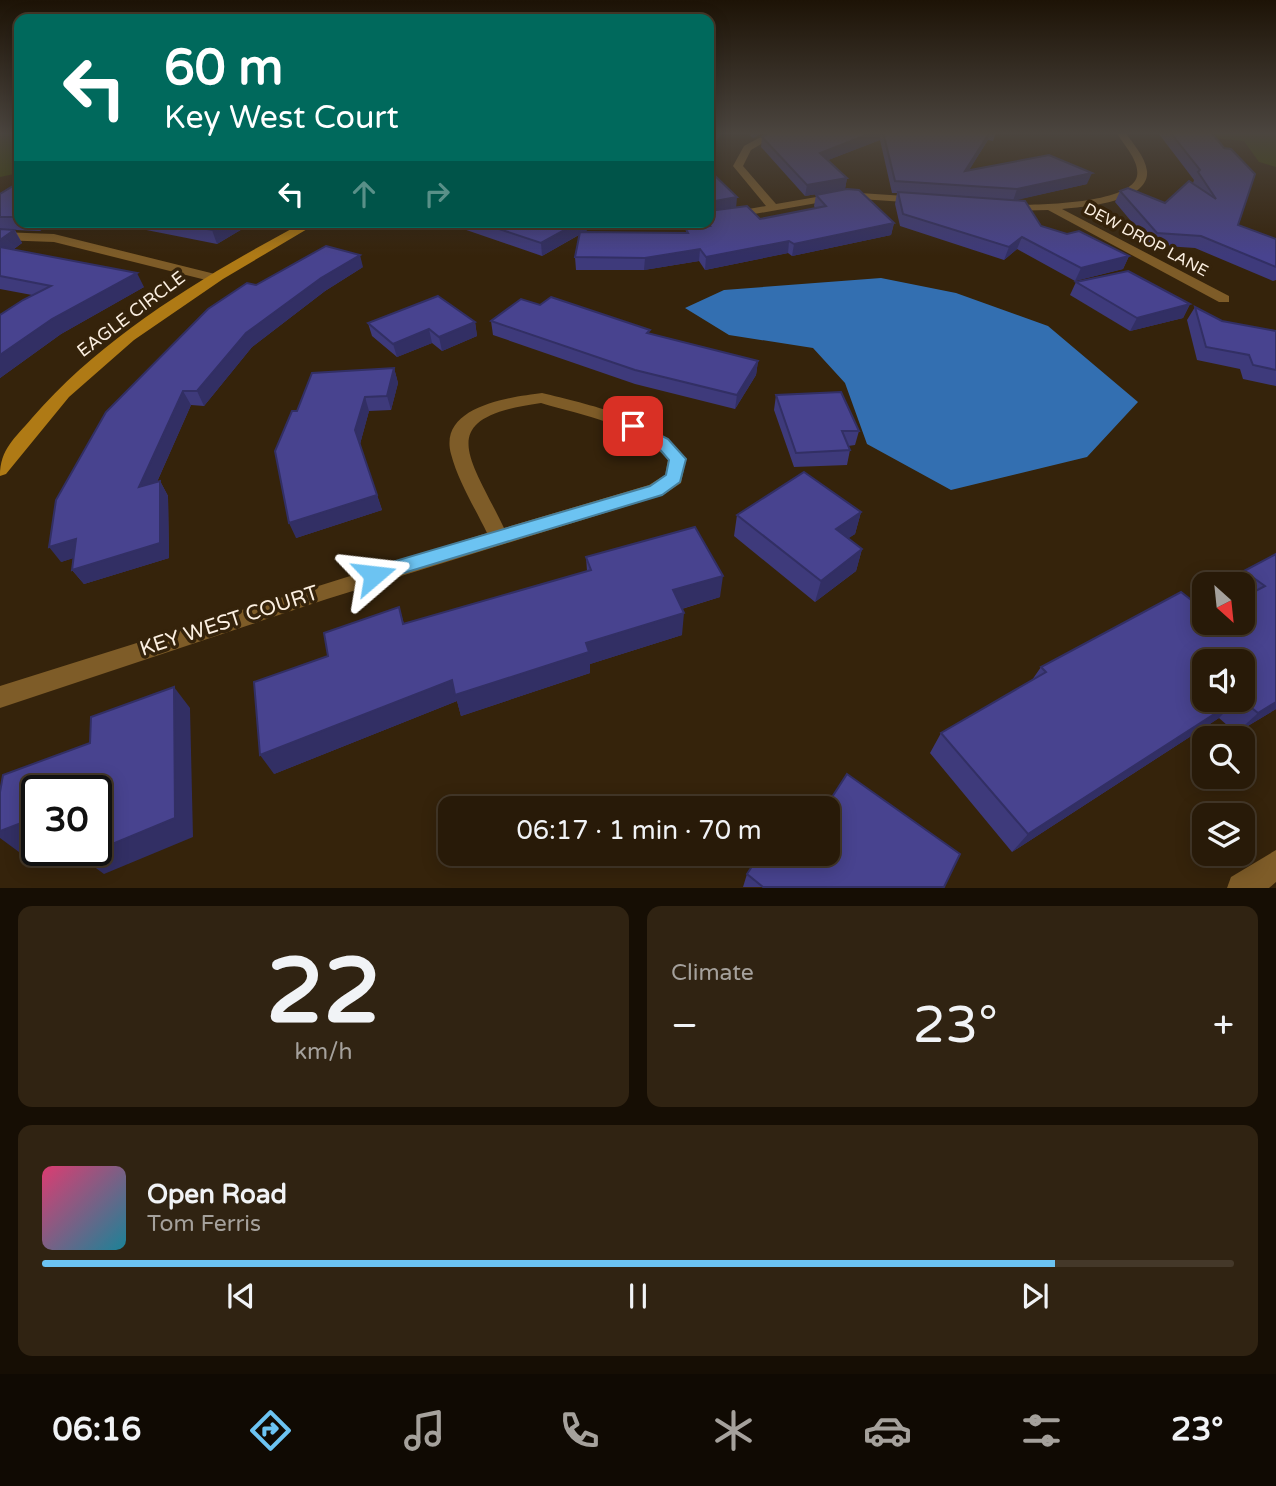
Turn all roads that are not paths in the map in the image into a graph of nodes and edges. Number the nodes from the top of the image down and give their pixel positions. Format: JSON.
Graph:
{"nodes":[{"id":1,"x":744,"y":173,"type":"edge"},
{"id":2,"x":1141,"y":173,"type":"edge"},
{"id":3,"x":936,"y":202,"type":"edge"},
{"id":4,"x":773,"y":207,"type":"junction"},
{"id":5,"x":997,"y":207,"type":"edge"},
{"id":6,"x":1054,"y":209,"type":"junction"},
{"id":7,"x":714,"y":218,"type":"edge"},
{"id":8,"x":302,"y":228,"type":"edge"},
{"id":9,"x":0,"y":236,"type":"edge"},
{"id":10,"x":214,"y":278,"type":"junction"},
{"id":11,"x":1224,"y":299,"type":"dead end"},
{"id":12,"x":0,"y":470,"type":"edge"},
{"id":13,"x":498,"y":536,"type":"junction"},
{"id":14,"x":0,"y":697,"type":"edge"},
{"id":15,"x":1276,"y":865,"type":"edge"},
{"id":16,"x":1242,"y":887,"type":"edge"}],
"edges":[{"from":1,"to":4,"type":"street"},
{"from":2,"to":6,"type":"street"},
{"from":3,"to":4,"type":"street"},
{"from":4,"to":7,"type":"street"},
{"from":5,"to":6,"type":"street"},
{"from":6,"to":11,"type":"street","name":"DEW DROP LANE"},
{"from":8,"to":10,"type":"street","name":"EAGLE CIRCLE"},
{"from":9,"to":10,"type":"street"},
{"from":10,"to":12,"type":"street","name":"EAGLE CIRCLE"},
{"from":13,"to":13,"type":"street","name":"KEY WEST COURT"},
{"from":13,"to":14,"type":"street","name":"KEY WEST COURT"},
{"from":15,"to":16,"type":"street"}]}
